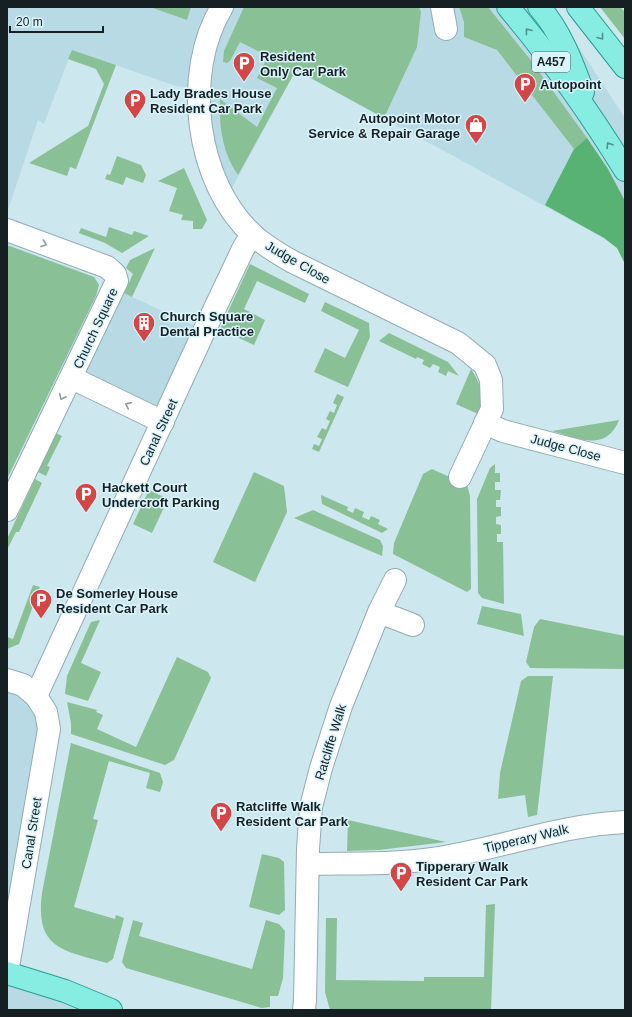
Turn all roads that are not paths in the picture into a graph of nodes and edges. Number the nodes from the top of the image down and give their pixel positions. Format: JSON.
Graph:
{"nodes":[{"id":1,"x":222,"y":7,"type":"edge"},
{"id":2,"x":442,"y":7,"type":"edge"},
{"id":3,"x":508,"y":7,"type":"edge"},
{"id":4,"x":539,"y":7,"type":"edge"},
{"id":5,"x":578,"y":7,"type":"edge"},
{"id":6,"x":446,"y":29,"type":"dead end"},
{"id":7,"x":625,"y":67,"type":"edge"},
{"id":8,"x":593,"y":119,"type":"junction"},
{"id":9,"x":625,"y":170,"type":"edge"},
{"id":10,"x":7,"y":230,"type":"edge"},
{"id":11,"x":252,"y":234,"type":"junction"},
{"id":12,"x":72,"y":378,"type":"junction"},
{"id":13,"x":163,"y":422,"type":"junction"},
{"id":14,"x":485,"y":423,"type":"junction"},
{"id":15,"x":625,"y":463,"type":"edge"},
{"id":16,"x":460,"y":477,"type":"dead end"},
{"id":17,"x":7,"y":510,"type":"edge"},
{"id":18,"x":395,"y":580,"type":"dead end"},
{"id":19,"x":379,"y":612,"type":"junction"},
{"id":20,"x":413,"y":625,"type":"dead end"},
{"id":21,"x":7,"y":680,"type":"edge"},
{"id":22,"x":36,"y":696,"type":"junction"},
{"id":23,"x":625,"y":822,"type":"edge"},
{"id":24,"x":308,"y":864,"type":"junction"},
{"id":25,"x":7,"y":973,"type":"edge"},
{"id":26,"x":111,"y":1010,"type":"edge"},
{"id":27,"x":304,"y":1010,"type":"edge"}],
"edges":[{"from":1,"to":11,"type":"street","name":"Judge Close"},
{"from":2,"to":6,"type":"street"},
{"from":8,"to":3,"type":"main road","number":"A457","one_way":true},
{"from":4,"to":8,"type":"main road"},
{"from":5,"to":7,"type":"main road","one_way":true},
{"from":9,"to":8,"type":"main road","number":"A457","one_way":true},
{"from":10,"to":12,"type":"street","name":"Church Square","one_way":true},
{"from":11,"to":13,"type":"street","name":"Canal Street"},
{"from":11,"to":14,"type":"street","name":"Judge Close"},
{"from":13,"to":12,"type":"street","name":"Church Square","one_way":true},
{"from":12,"to":17,"type":"street","name":"Church Square","one_way":true},
{"from":13,"to":22,"type":"street","name":"Canal Street"},
{"from":14,"to":15,"type":"street","name":"Judge Close"},
{"from":14,"to":16,"type":"street","name":"Judge Close"},
{"from":18,"to":19,"type":"street","name":"Ratcliffe Walk"},
{"from":19,"to":20,"type":"street"},
{"from":19,"to":24,"type":"street","name":"Ratcliffe Walk"},
{"from":21,"to":22,"type":"street","name":"Canal Street"},
{"from":22,"to":25,"type":"street","name":"Canal Street"},
{"from":23,"to":24,"type":"street","name":"Tipperary Walk"},
{"from":24,"to":27,"type":"street","name":"Ratcliffe Walk"},
{"from":25,"to":26,"type":"main road"}]}
